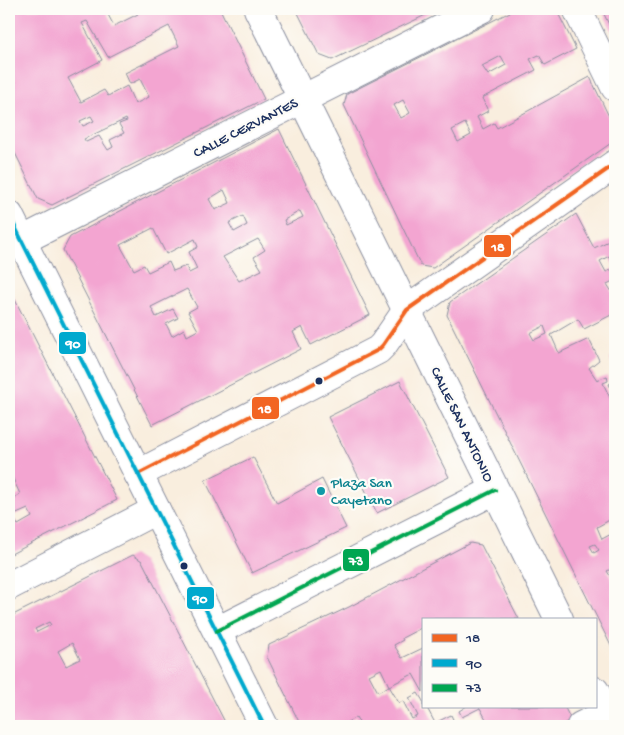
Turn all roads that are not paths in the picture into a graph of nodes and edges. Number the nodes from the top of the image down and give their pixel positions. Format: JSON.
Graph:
{"nodes":[{"id":1,"x":258,"y":9,"type":"edge"},
{"id":2,"x":481,"y":9,"type":"edge"},
{"id":3,"x":577,"y":9,"type":"edge"},
{"id":4,"x":615,"y":87,"type":"edge"},
{"id":5,"x":302,"y":98,"type":"junction"},
{"id":6,"x":615,"y":164,"type":"edge"},
{"id":7,"x":9,"y":215,"type":"edge"},
{"id":8,"x":15,"y":243,"type":"edge"},
{"id":9,"x":407,"y":310,"type":"junction"},
{"id":10,"x":138,"y":474,"type":"junction"},
{"id":11,"x":495,"y":490,"type":"junction"},
{"id":12,"x":156,"y":510,"type":"junction"},
{"id":13,"x":9,"y":586,"type":"edge"},
{"id":14,"x":559,"y":618,"type":"edge"},
{"id":15,"x":217,"y":631,"type":"junction"},
{"id":16,"x":607,"y":710,"type":"edge"},
{"id":17,"x":264,"y":726,"type":"edge"},
{"id":18,"x":581,"y":726,"type":"edge"}],
"edges":[{"from":1,"to":5,"type":"street","name":"CALLE SAN ANTONIO"},
{"from":2,"to":5,"type":"street","name":"CALLE CERVANTES"},
{"from":3,"to":4,"type":"street"},
{"from":5,"to":8,"type":"street","name":"CALLE CERVANTES"},
{"from":5,"to":9,"type":"street","name":"CALLE SAN ANTONIO"},
{"from":6,"to":9,"type":"street"},
{"from":7,"to":8,"type":"street"},
{"from":8,"to":10,"type":"street"},
{"from":9,"to":10,"type":"street"},
{"from":9,"to":11,"type":"street","name":"CALLE SAN ANTONIO"},
{"from":10,"to":12,"type":"street"},
{"from":11,"to":14,"type":"street","name":"CALLE SAN ANTONIO"},
{"from":11,"to":15,"type":"street"},
{"from":12,"to":13,"type":"street"},
{"from":12,"to":15,"type":"street"},
{"from":15,"to":17,"type":"street"},
{"from":16,"to":18,"type":"street"}]}
